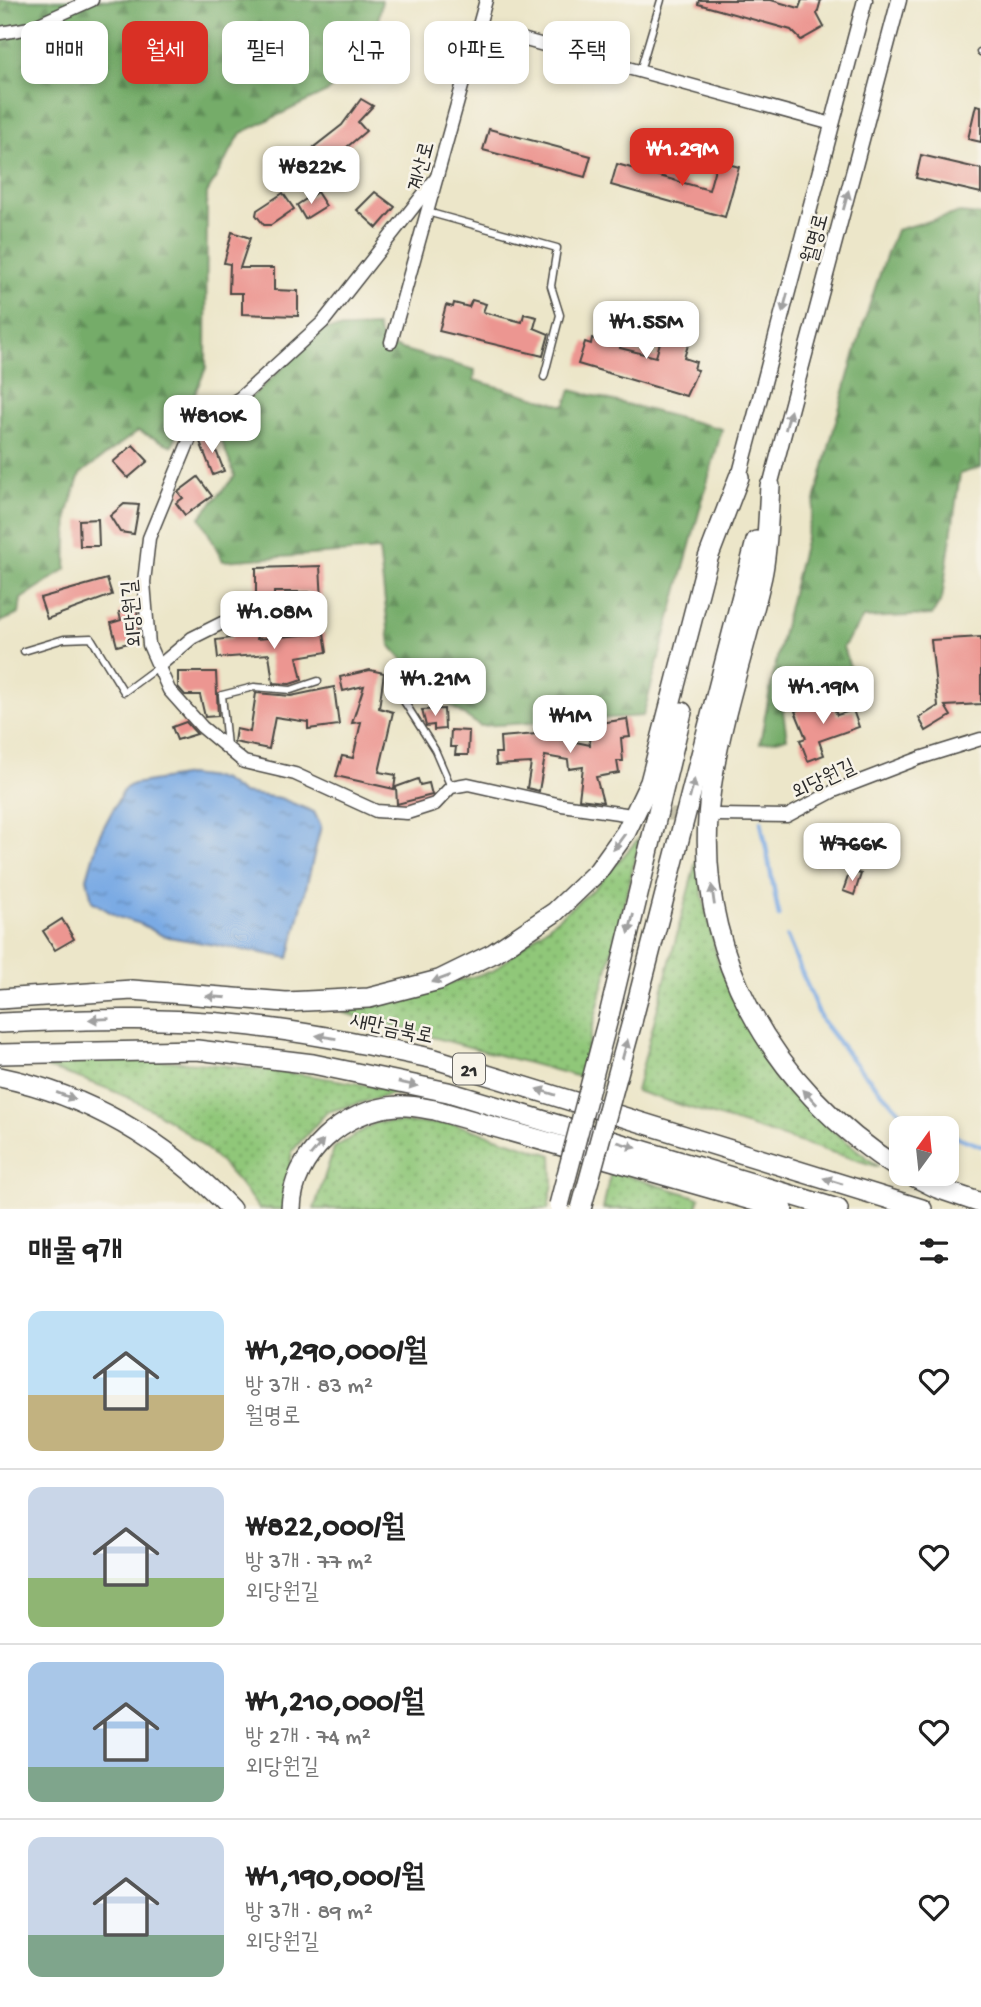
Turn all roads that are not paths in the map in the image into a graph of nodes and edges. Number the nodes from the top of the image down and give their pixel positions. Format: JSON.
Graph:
{"nodes":[{"id":1,"x":92,"y":0,"type":"edge"},
{"id":2,"x":485,"y":0,"type":"edge"},
{"id":3,"x":661,"y":0,"type":"edge"},
{"id":4,"x":864,"y":0,"type":"edge"},
{"id":5,"x":899,"y":0,"type":"edge"},
{"id":6,"x":480,"y":21,"type":"edge"},
{"id":7,"x":0,"y":33,"type":"edge"},
{"id":8,"x":529,"y":41,"type":"edge"},
{"id":9,"x":640,"y":71,"type":"junction"},
{"id":10,"x":462,"y":84,"type":"edge"},
{"id":11,"x":832,"y":124,"type":"junction"},
{"id":12,"x":437,"y":177,"type":"junction"},
{"id":13,"x":427,"y":212,"type":"junction"},
{"id":14,"x":391,"y":342,"type":"dead end"},
{"id":15,"x":544,"y":377,"type":"dead end"},
{"id":16,"x":739,"y":477,"type":"junction"},
{"id":17,"x":770,"y":486,"type":"junction"},
{"id":18,"x":316,"y":619,"type":"dead end"},
{"id":19,"x":24,"y":651,"type":"dead end"},
{"id":20,"x":159,"y":666,"type":"junction"},
{"id":21,"x":318,"y":681,"type":"dead end"},
{"id":22,"x":400,"y":695,"type":"dead end"},
{"id":23,"x":978,"y":743,"type":"edge"},
{"id":24,"x":227,"y":748,"type":"junction"},
{"id":25,"x":451,"y":787,"type":"junction"},
{"id":26,"x":625,"y":814,"type":"tunnel mouth"},
{"id":27,"x":718,"y":815,"type":"tunnel mouth"},
{"id":28,"x":0,"y":999,"type":"edge"},
{"id":29,"x":0,"y":1023,"type":"edge"},
{"id":30,"x":0,"y":1054,"type":"edge"},
{"id":31,"x":0,"y":1077,"type":"edge"},
{"id":32,"x":596,"y":1156,"type":"junction"},
{"id":33,"x":889,"y":1162,"type":"edge"},
{"id":34,"x":933,"y":1186,"type":"edge"},
{"id":35,"x":981,"y":1203,"type":"edge"},
{"id":36,"x":558,"y":1207,"type":"edge"},
{"id":37,"x":231,"y":1209,"type":"edge"},
{"id":38,"x":291,"y":1209,"type":"edge"},
{"id":39,"x":581,"y":1209,"type":"edge"},
{"id":40,"x":783,"y":1209,"type":"edge"},
{"id":41,"x":838,"y":1209,"type":"edge"},
{"id":42,"x":922,"y":1209,"type":"edge"}],
"edges":[{"from":1,"to":7,"type":"street"},
{"from":2,"to":6,"type":"street","name":"계산로"},
{"from":3,"to":9,"type":"lane"},
{"from":4,"to":11,"type":"street","name":"월명로"},
{"from":17,"to":5,"type":"street","name":"월명로","one_way":true},
{"from":8,"to":9,"type":"street"},
{"from":9,"to":11,"type":"street"},
{"from":10,"to":12,"type":"street","name":"계산로"},
{"from":11,"to":16,"type":"street","name":"월명로","one_way":true},
{"from":12,"to":13,"type":"street","name":"계산로"},
{"from":12,"to":20,"type":"street","name":"외당원길"},
{"from":13,"to":14,"type":"street","name":"계산로"},
{"from":13,"to":15,"type":"lane"},
{"from":16,"to":28,"type":"highway","one_way":true},
{"from":16,"to":36,"type":"highway","one_way":true,"bridge":true},
{"from":32,"to":17,"type":"highway","one_way":true,"bridge":true},
{"from":33,"to":17,"type":"highway","one_way":true},
{"from":18,"to":20,"type":"street"},
{"from":19,"to":20,"type":"lane"},
{"from":20,"to":24,"type":"street","name":"외당원길"},
{"from":21,"to":24,"type":"lane"},
{"from":22,"to":25,"type":"lane"},
{"from":23,"to":27,"type":"street","name":"외당원길"},
{"from":24,"to":25,"type":"street","name":"외당원길"},
{"from":25,"to":26,"type":"street"},
{"from":42,"to":29,"type":"highway","name":"새만금북로","number":"21","one_way":true},
{"from":30,"to":41,"type":"highway","number":"21","one_way":true},
{"from":31,"to":37,"type":"highway","one_way":true},
{"from":38,"to":32,"type":"highway","one_way":true},
{"from":32,"to":39,"type":"highway","bridge":true},
{"from":32,"to":40,"type":"highway"},
{"from":34,"to":35,"type":"highway"}]}
